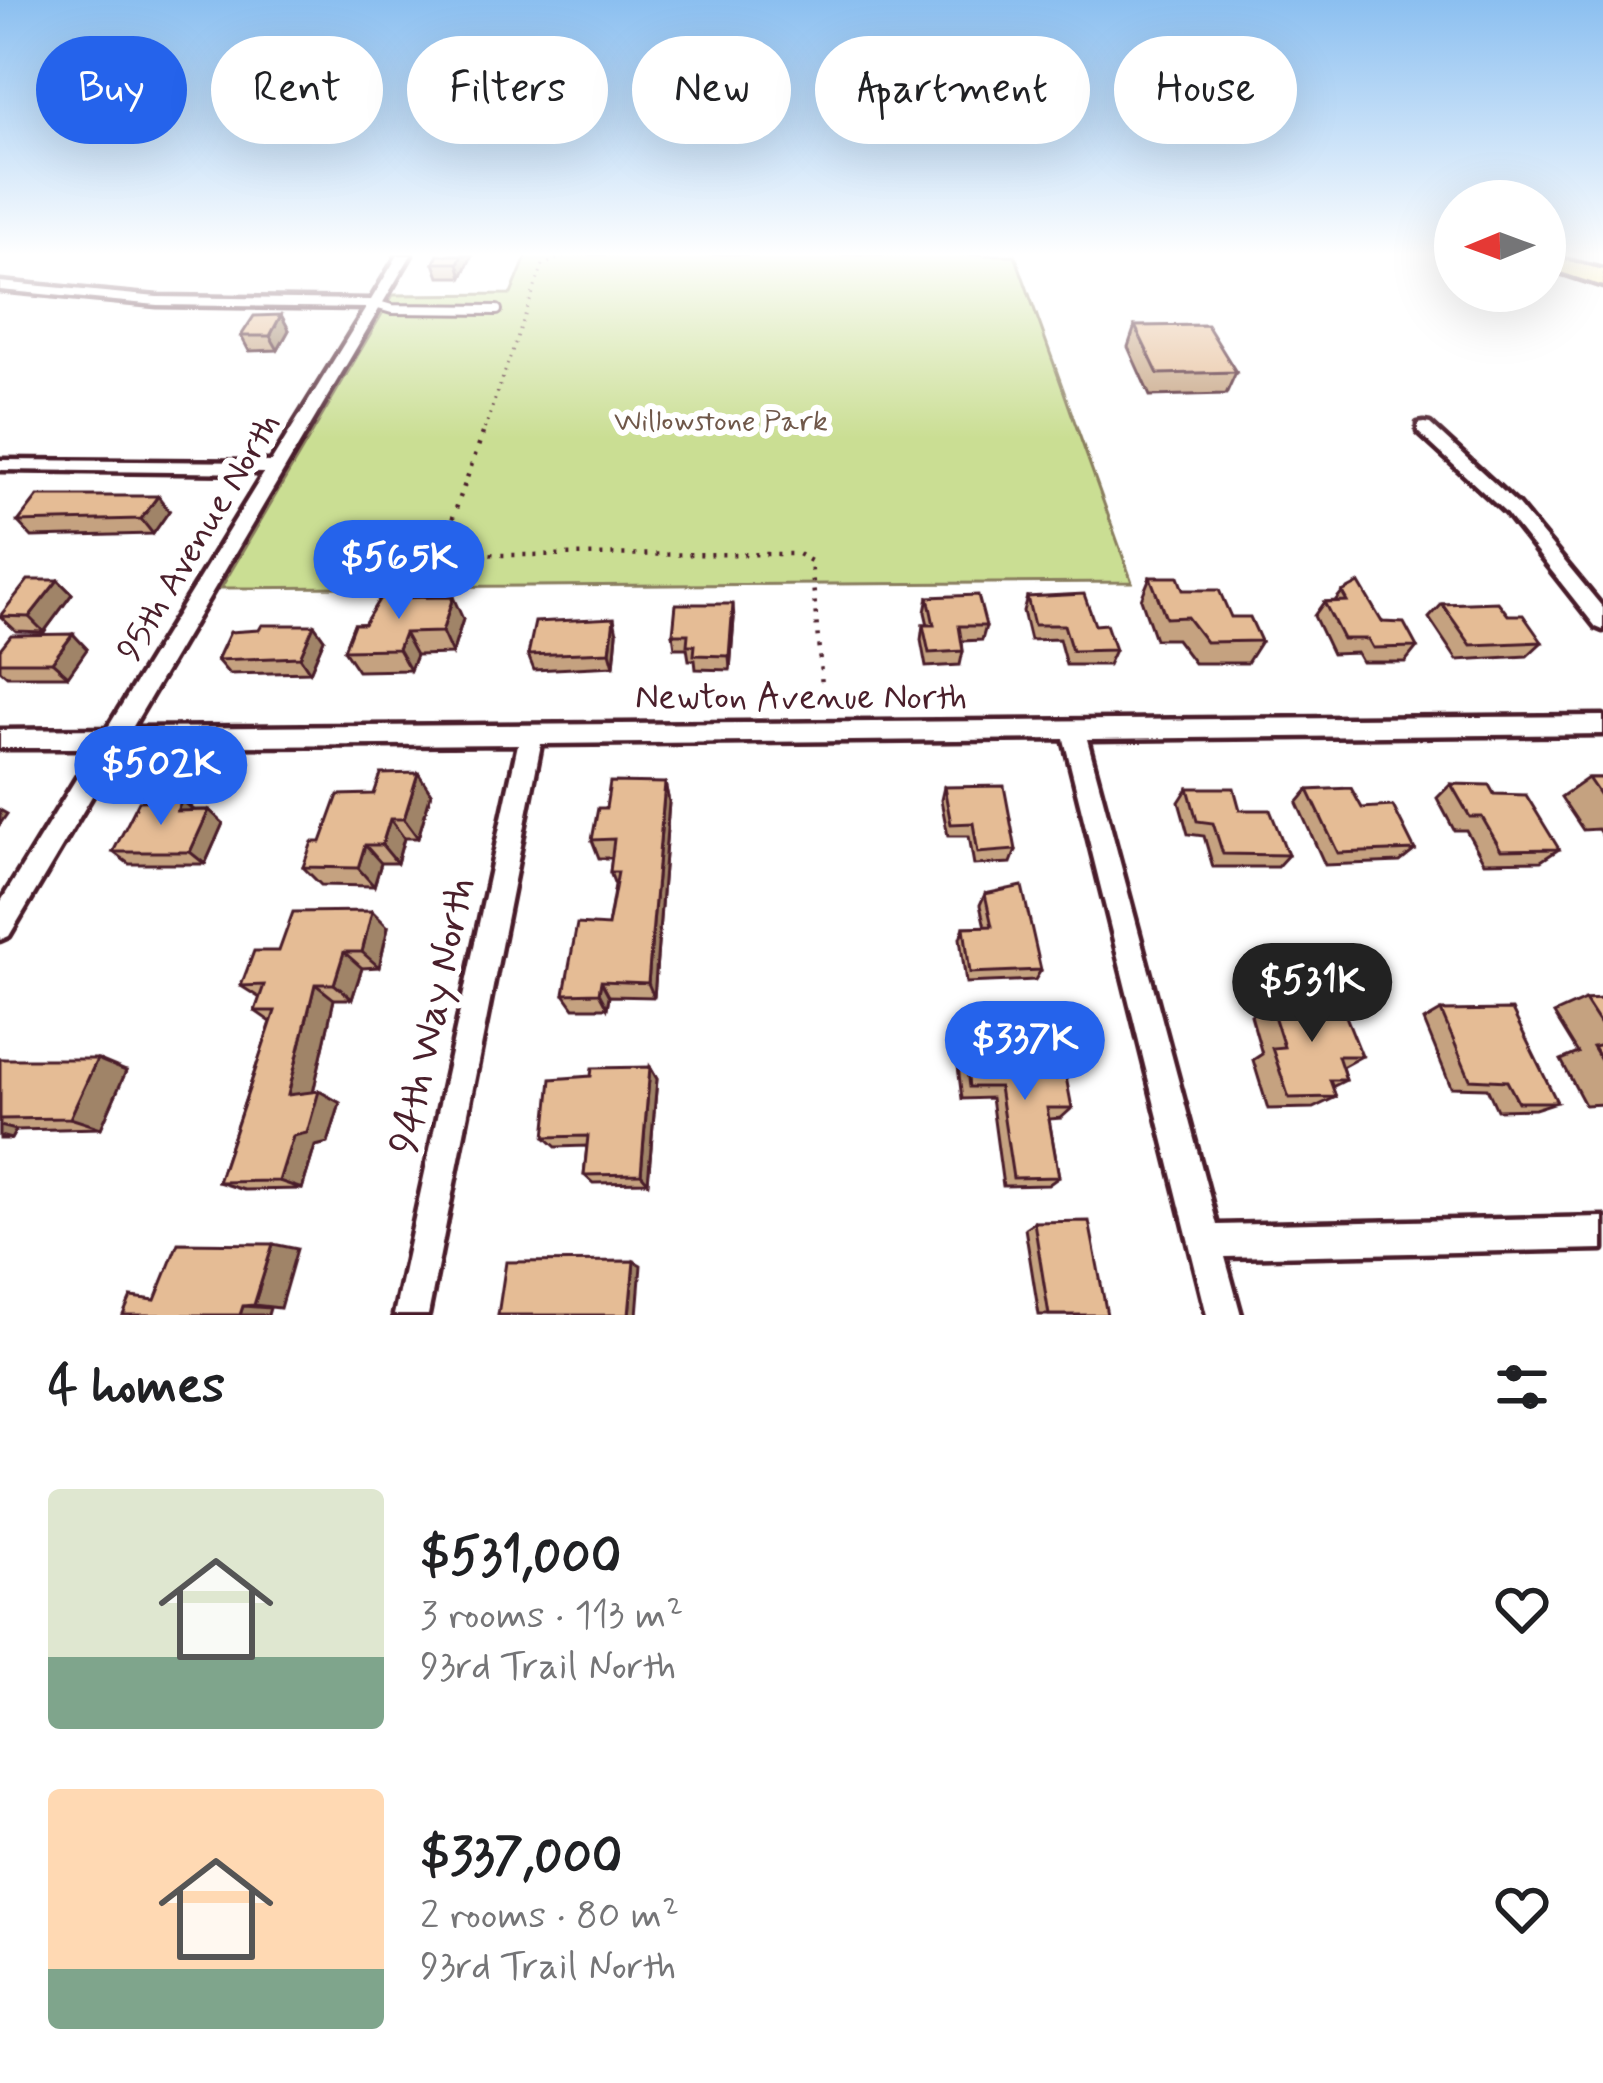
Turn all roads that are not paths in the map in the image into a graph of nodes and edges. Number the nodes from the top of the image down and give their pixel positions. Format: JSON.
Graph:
{"nodes":[{"id":1,"x":368,"y":316,"type":"edge"},
{"id":2,"x":1424,"y":428,"type":"dead end"},
{"id":3,"x":0,"y":465,"type":"edge"},
{"id":4,"x":278,"y":468,"type":"junction"},
{"id":5,"x":1603,"y":622,"type":"edge"},
{"id":6,"x":1603,"y":724,"type":"edge"},
{"id":7,"x":1073,"y":729,"type":"junction"},
{"id":8,"x":532,"y":733,"type":"junction"},
{"id":9,"x":0,"y":739,"type":"edge"},
{"id":10,"x":111,"y":740,"type":"junction"},
{"id":11,"x":0,"y":927,"type":"edge"},
{"id":12,"x":1603,"y":1232,"type":"edge"},
{"id":13,"x":1206,"y":1241,"type":"junction"},
{"id":14,"x":410,"y":1315,"type":"edge"},
{"id":15,"x":1224,"y":1315,"type":"edge"}],
"edges":[{"from":1,"to":4,"type":"street","name":"95th Avenue North"},
{"from":2,"to":5,"type":"street"},
{"from":3,"to":4,"type":"street"},
{"from":4,"to":10,"type":"street","name":"95th Avenue North"},
{"from":6,"to":7,"type":"street","name":"Newton Avenue North"},
{"from":7,"to":8,"type":"street","name":"Newton Avenue North"},
{"from":7,"to":13,"type":"street"},
{"from":8,"to":10,"type":"street","name":"Newton Avenue North"},
{"from":8,"to":14,"type":"street","name":"94th Way North"},
{"from":9,"to":10,"type":"street","name":"Newton Avenue North"},
{"from":10,"to":11,"type":"street","name":"95th Avenue North"},
{"from":12,"to":13,"type":"street"},
{"from":13,"to":15,"type":"street"}]}
